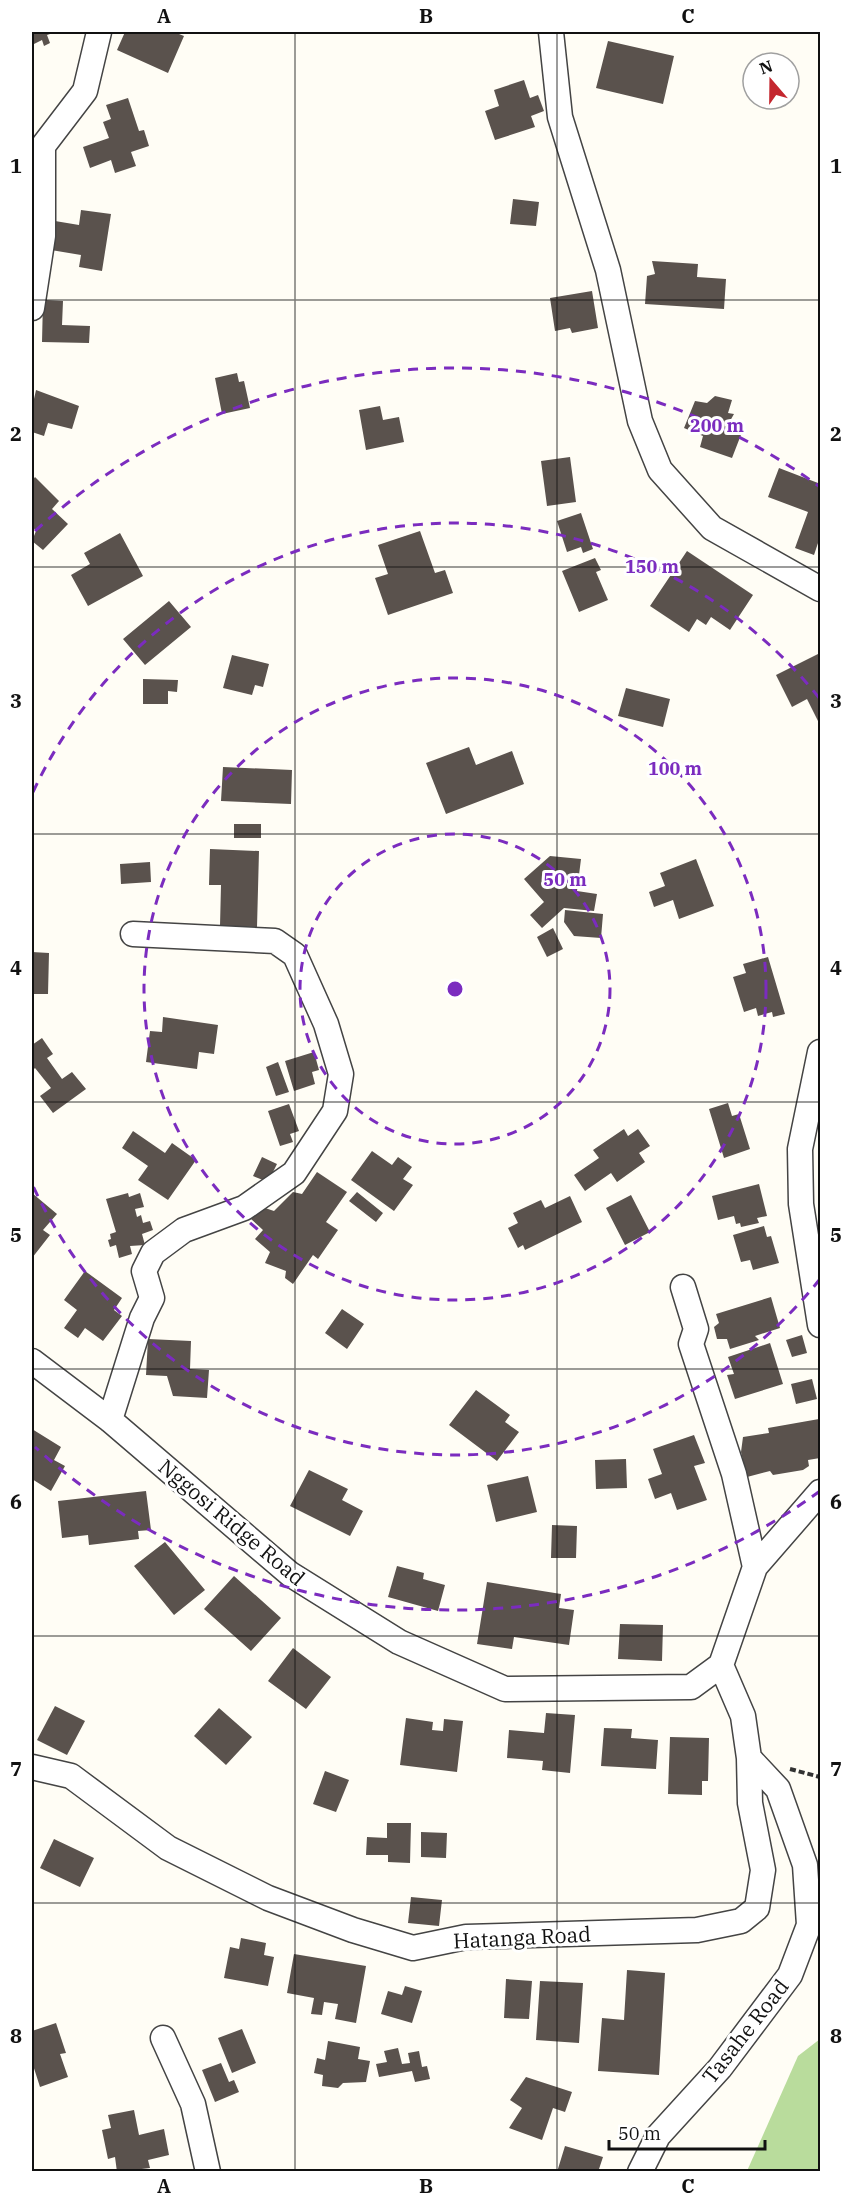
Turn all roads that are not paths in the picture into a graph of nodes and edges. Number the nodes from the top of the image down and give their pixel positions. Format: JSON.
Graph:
{"nodes":[{"id":1,"x":99,"y":32,"type":"edge"},
{"id":2,"x":551,"y":32,"type":"edge"},
{"id":3,"x":32,"y":308,"type":"edge"},
{"id":4,"x":820,"y":589,"type":"edge"},
{"id":5,"x":133,"y":934,"type":"dead end"},
{"id":6,"x":820,"y":1052,"type":"edge"},
{"id":7,"x":683,"y":1287,"type":"dead end"},
{"id":8,"x":820,"y":1325,"type":"edge"},
{"id":9,"x":32,"y":1361,"type":"edge"},
{"id":10,"x":110,"y":1420,"type":"junction"},
{"id":11,"x":820,"y":1492,"type":"edge"},
{"id":12,"x":755,"y":1567,"type":"junction"},
{"id":13,"x":722,"y":1665,"type":"junction"},
{"id":14,"x":748,"y":1758,"type":"junction"},
{"id":15,"x":32,"y":1767,"type":"edge"},
{"id":16,"x":163,"y":2038,"type":"dead end"},
{"id":17,"x":208,"y":2172,"type":"edge"},
{"id":18,"x":640,"y":2172,"type":"edge"}],
"edges":[{"from":1,"to":3,"type":"street"},
{"from":2,"to":4,"type":"street"},
{"from":5,"to":10,"type":"street"},
{"from":6,"to":8,"type":"street"},
{"from":7,"to":12,"type":"street"},
{"from":9,"to":10,"type":"street","name":"Nggosi Ridge Road"},
{"from":10,"to":13,"type":"street","name":"Nggosi Ridge Road"},
{"from":11,"to":12,"type":"street"},
{"from":12,"to":13,"type":"street"},
{"from":13,"to":14,"type":"street"},
{"from":14,"to":15,"type":"street","name":"Hatanga Road"},
{"from":14,"to":18,"type":"street","name":"Tasahe Road"},
{"from":16,"to":17,"type":"street"}]}
